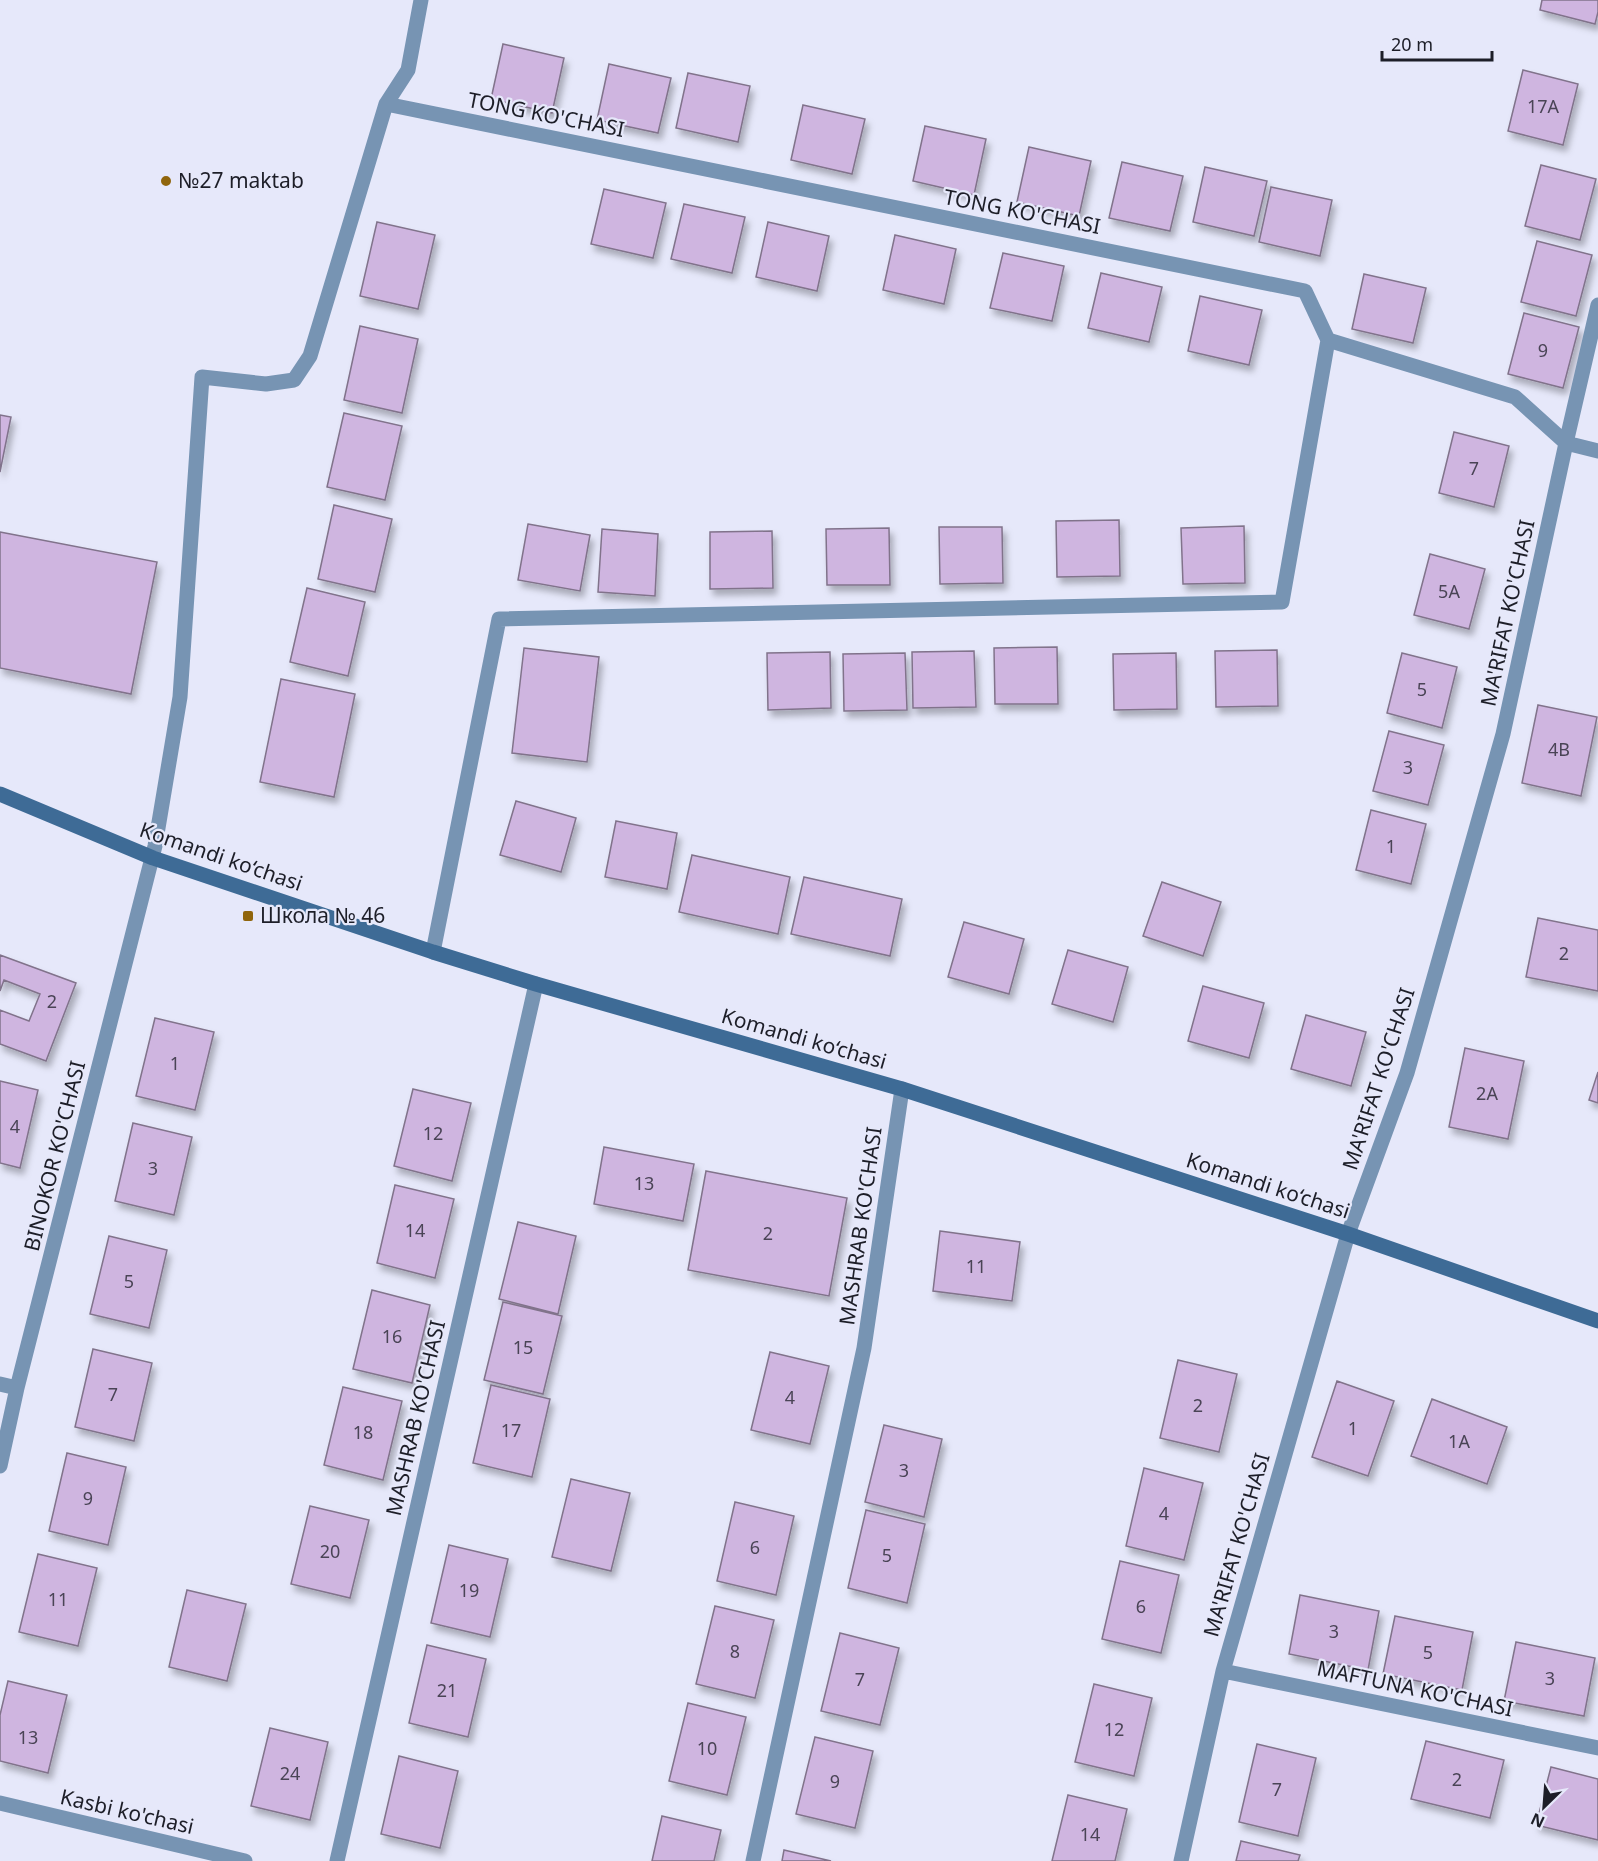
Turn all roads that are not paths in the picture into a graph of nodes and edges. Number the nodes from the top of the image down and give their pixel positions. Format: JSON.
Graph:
{"nodes":[{"id":1,"x":422,"y":0,"type":"edge"},
{"id":2,"x":386,"y":104,"type":"junction"},
{"id":3,"x":1598,"y":305,"type":"edge"},
{"id":4,"x":1328,"y":340,"type":"junction"},
{"id":5,"x":1566,"y":443,"type":"junction"},
{"id":6,"x":1598,"y":451,"type":"edge"},
{"id":7,"x":0,"y":794,"type":"edge"},
{"id":8,"x":153,"y":858,"type":"junction"},
{"id":9,"x":433,"y":952,"type":"junction"},
{"id":10,"x":536,"y":984,"type":"junction"},
{"id":11,"x":902,"y":1089,"type":"junction"},
{"id":12,"x":1348,"y":1234,"type":"junction"},
{"id":13,"x":1598,"y":1321,"type":"edge"},
{"id":14,"x":0,"y":1384,"type":"edge"},
{"id":15,"x":17,"y":1388,"type":"junction"},
{"id":16,"x":0,"y":1466,"type":"edge"},
{"id":17,"x":1223,"y":1671,"type":"junction"},
{"id":18,"x":1598,"y":1748,"type":"edge"},
{"id":19,"x":0,"y":1803,"type":"edge"},
{"id":20,"x":245,"y":1861,"type":"edge"},
{"id":21,"x":337,"y":1861,"type":"edge"},
{"id":22,"x":753,"y":1861,"type":"edge"},
{"id":23,"x":1181,"y":1861,"type":"edge"}],
"edges":[{"from":1,"to":2,"type":"street"},
{"from":2,"to":4,"type":"street","name":"TONG KO'CHASI"},
{"from":2,"to":8,"type":"street","name":"BINOKOR KO'CHASI"},
{"from":3,"to":5,"type":"street","name":"MA'RIFAT KO'CHASI"},
{"from":4,"to":5,"type":"street"},
{"from":4,"to":9,"type":"street"},
{"from":5,"to":6,"type":"street"},
{"from":5,"to":12,"type":"street","name":"MA'RIFAT KO'CHASI"},
{"from":7,"to":8,"type":"main road","name":"Komandi ko‘chasi"},
{"from":8,"to":9,"type":"main road","name":"Komandi ko‘chasi"},
{"from":8,"to":15,"type":"street","name":"BINOKOR KO'CHASI"},
{"from":9,"to":10,"type":"main road","name":"Komandi ko‘chasi"},
{"from":10,"to":11,"type":"main road","name":"Komandi ko‘chasi"},
{"from":10,"to":21,"type":"street","name":"MASHRAB KO'CHASI"},
{"from":11,"to":12,"type":"main road","name":"Komandi ko‘chasi"},
{"from":11,"to":22,"type":"street","name":"MASHRAB KO'CHASI"},
{"from":12,"to":13,"type":"main road","name":"Komandi ko‘chasi"},
{"from":12,"to":17,"type":"street","name":"MA'RIFAT KO'CHASI"},
{"from":14,"to":15,"type":"street"},
{"from":15,"to":16,"type":"street","name":"BINOKOR KO'CHASI"},
{"from":17,"to":18,"type":"street","name":"MAFTUNA KO'CHASI"},
{"from":17,"to":23,"type":"street","name":"MA'RIFAT KO'CHASI"},
{"from":19,"to":20,"type":"street","name":"Kasbi ko'chasi"}]}
